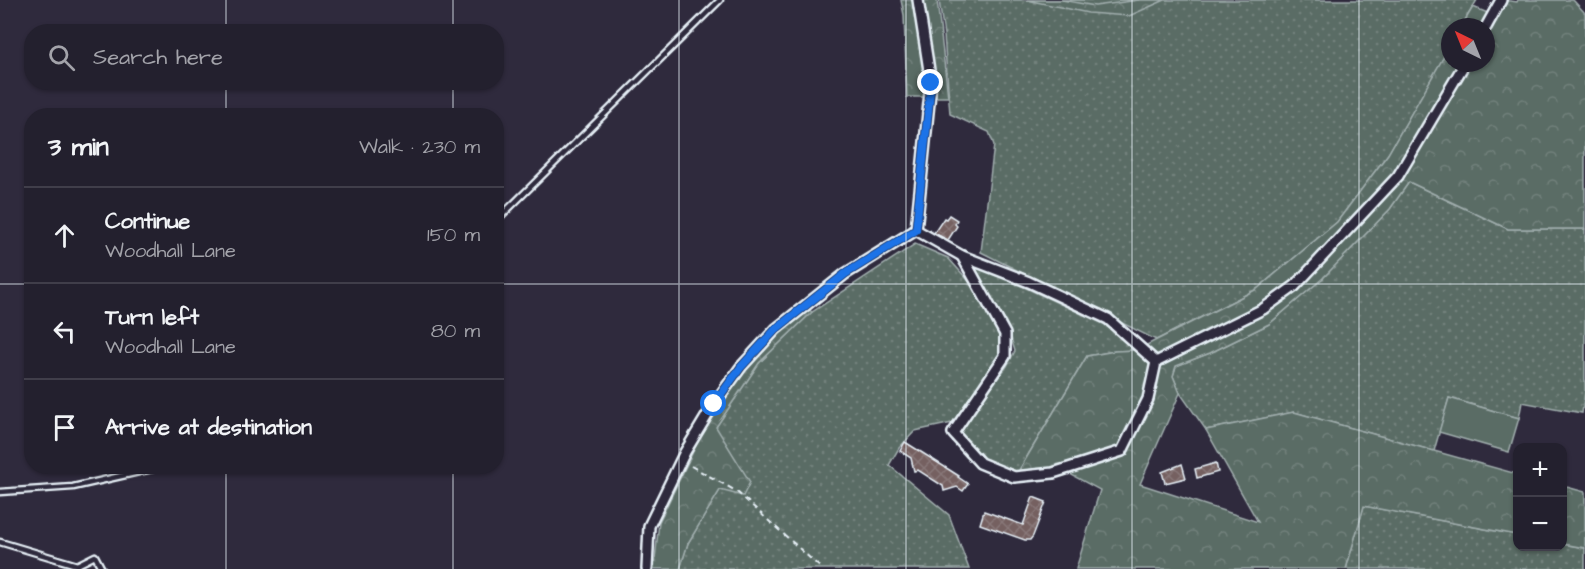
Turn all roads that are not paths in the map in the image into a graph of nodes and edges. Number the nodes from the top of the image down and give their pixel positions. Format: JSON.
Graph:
{"nodes":[{"id":1,"x":720,"y":0,"type":"edge"},
{"id":2,"x":918,"y":0,"type":"edge"},
{"id":3,"x":1502,"y":0,"type":"edge"},
{"id":4,"x":1491,"y":18,"type":"edge"},
{"id":5,"x":1460,"y":72,"type":"edge"},
{"id":6,"x":504,"y":213,"type":"edge"},
{"id":7,"x":916,"y":230,"type":"junction"},
{"id":8,"x":962,"y":256,"type":"junction"},
{"id":9,"x":1156,"y":362,"type":"junction"},
{"id":10,"x":130,"y":474,"type":"edge"},
{"id":11,"x":0,"y":492,"type":"edge"},
{"id":12,"x":0,"y":542,"type":"edge"},
{"id":13,"x":102,"y":569,"type":"edge"},
{"id":14,"x":647,"y":569,"type":"edge"}],
"edges":[{"from":1,"to":6,"type":"lane"},
{"from":2,"to":7,"type":"street"},
{"from":3,"to":4,"type":"street"},
{"from":5,"to":9,"type":"street"},
{"from":7,"to":8,"type":"street"},
{"from":7,"to":14,"type":"street"},
{"from":8,"to":9,"type":"street"},
{"from":8,"to":9,"type":"street"},
{"from":10,"to":11,"type":"lane"},
{"from":12,"to":13,"type":"lane"}]}
